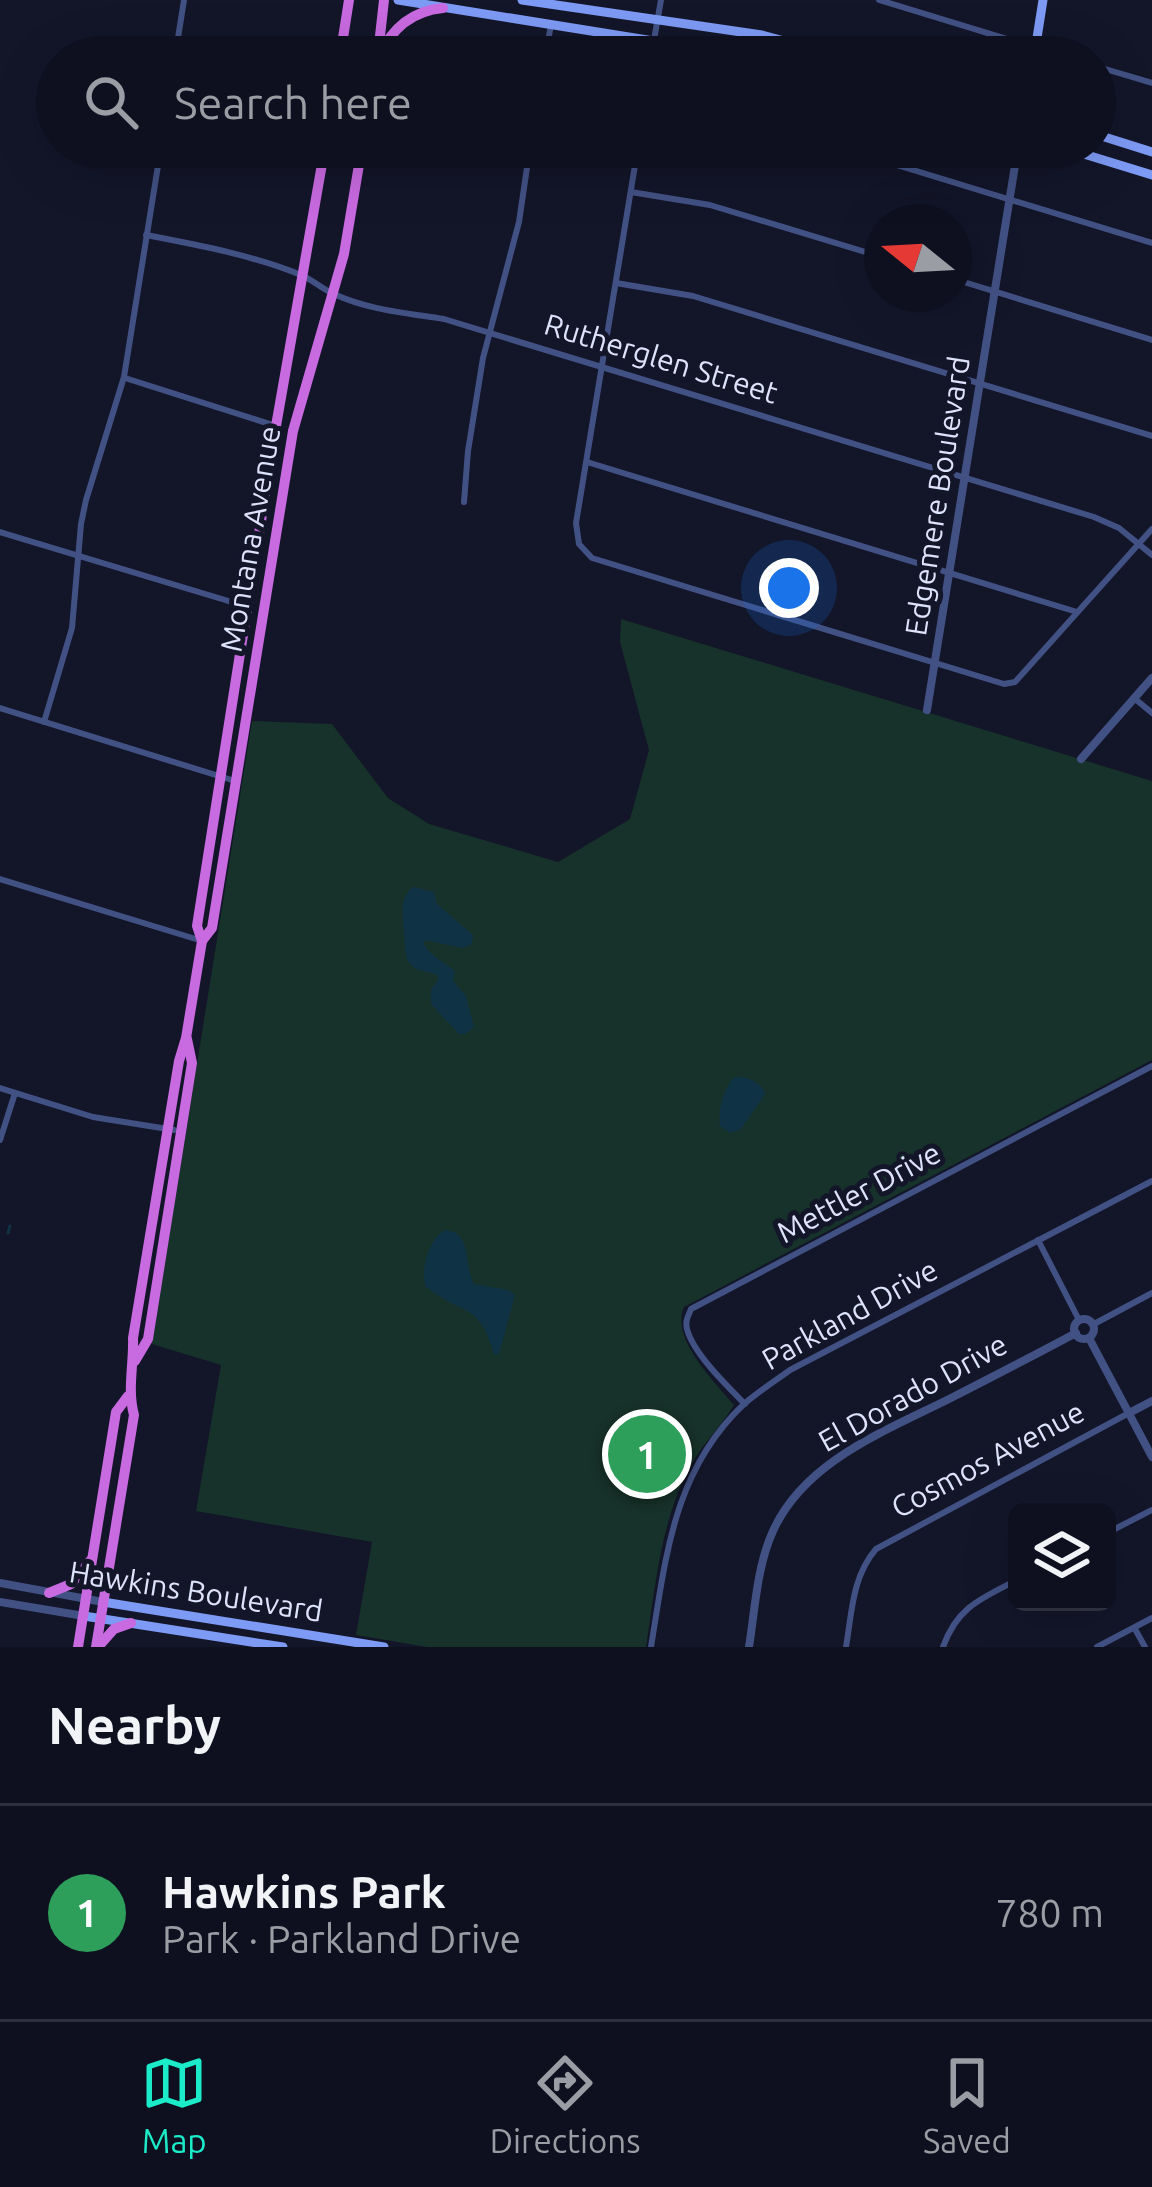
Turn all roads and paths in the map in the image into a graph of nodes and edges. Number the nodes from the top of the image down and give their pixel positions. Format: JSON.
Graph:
{"nodes":[{"id":1,"x":184,"y":0,"type":"edge"},
{"id":2,"x":350,"y":0,"type":"edge"},
{"id":3,"x":384,"y":0,"type":"edge"},
{"id":4,"x":398,"y":0,"type":"edge"},
{"id":5,"x":527,"y":0,"type":"edge"},
{"id":6,"x":661,"y":0,"type":"edge"},
{"id":7,"x":879,"y":0,"type":"edge"},
{"id":8,"x":1043,"y":0,"type":"edge"},
{"id":9,"x":443,"y":8,"type":"junction"},
{"id":10,"x":656,"y":19,"type":"junction"},
{"id":11,"x":530,"y":20,"type":"junction"},
{"id":12,"x":551,"y":24,"type":"junction"},
{"id":13,"x":178,"y":36,"type":"edge"},
{"id":14,"x":344,"y":36,"type":"edge"},
{"id":15,"x":381,"y":36,"type":"edge"},
{"id":16,"x":391,"y":36,"type":"edge"},
{"id":17,"x":549,"y":36,"type":"edge"},
{"id":18,"x":628,"y":36,"type":"edge"},
{"id":19,"x":654,"y":36,"type":"edge"},
{"id":20,"x":766,"y":36,"type":"edge"},
{"id":21,"x":987,"y":36,"type":"edge"},
{"id":22,"x":1037,"y":36,"type":"edge"},
{"id":23,"x":1116,"y":72,"type":"edge"},
{"id":24,"x":1152,"y":83,"type":"edge"},
{"id":25,"x":1116,"y":141,"type":"edge"},
{"id":26,"x":1152,"y":152,"type":"edge"},
{"id":27,"x":1116,"y":164,"type":"edge"},
{"id":28,"x":157,"y":168,"type":"edge"},
{"id":29,"x":322,"y":168,"type":"edge"},
{"id":30,"x":358,"y":168,"type":"edge"},
{"id":31,"x":527,"y":168,"type":"edge"},
{"id":32,"x":635,"y":168,"type":"edge"},
{"id":33,"x":906,"y":168,"type":"edge"},
{"id":34,"x":1015,"y":168,"type":"edge"},
{"id":35,"x":1152,"y":175,"type":"edge"},
{"id":36,"x":631,"y":192,"type":"junction"},
{"id":37,"x":1010,"y":200,"type":"junction"},
{"id":38,"x":146,"y":236,"type":"junction"},
{"id":39,"x":1152,"y":243,"type":"edge"},
{"id":40,"x":864,"y":252,"type":"edge"},
{"id":41,"x":304,"y":276,"type":"junction"},
{"id":42,"x":616,"y":283,"type":"junction"},
{"id":43,"x":972,"y":285,"type":"edge"},
{"id":44,"x":995,"y":292,"type":"junction"},
{"id":45,"x":332,"y":294,"type":"junction"},
{"id":46,"x":489,"y":332,"type":"junction"},
{"id":47,"x":1152,"y":340,"type":"edge"},
{"id":48,"x":602,"y":366,"type":"junction"},
{"id":49,"x":124,"y":377,"type":"junction"},
{"id":50,"x":981,"y":384,"type":"junction"},
{"id":51,"x":276,"y":426,"type":"junction"},
{"id":52,"x":1152,"y":436,"type":"edge"},
{"id":53,"x":587,"y":461,"type":"junction"},
{"id":54,"x":965,"y":478,"type":"junction"},
{"id":55,"x":464,"y":502,"type":"dead end"},
{"id":56,"x":1152,"y":529,"type":"edge"},
{"id":57,"x":0,"y":532,"type":"edge"},
{"id":58,"x":1139,"y":544,"type":"junction"},
{"id":59,"x":1152,"y":555,"type":"edge"},
{"id":60,"x":79,"y":556,"type":"junction"},
{"id":61,"x":950,"y":572,"type":"junction"},
{"id":62,"x":248,"y":607,"type":"junction"},
{"id":63,"x":1077,"y":613,"type":"junction"},
{"id":64,"x":935,"y":664,"type":"junction"},
{"id":65,"x":1152,"y":678,"type":"edge"},
{"id":66,"x":1134,"y":698,"type":"junction"},
{"id":67,"x":0,"y":709,"type":"edge"},
{"id":68,"x":927,"y":710,"type":"dead end"},
{"id":69,"x":1152,"y":713,"type":"edge"},
{"id":70,"x":44,"y":722,"type":"junction"},
{"id":71,"x":1081,"y":759,"type":"dead end"},
{"id":72,"x":220,"y":776,"type":"junction"},
{"id":73,"x":236,"y":781,"type":"junction"},
{"id":74,"x":0,"y":879,"type":"edge"},
{"id":75,"x":202,"y":941,"type":"junction"},
{"id":76,"x":187,"y":1041,"type":"junction"},
{"id":77,"x":1152,"y":1066,"type":"edge"},
{"id":78,"x":0,"y":1088,"type":"edge"},
{"id":79,"x":15,"y":1093,"type":"junction"},
{"id":80,"x":170,"y":1130,"type":"junction"},
{"id":81,"x":0,"y":1140,"type":"edge"},
{"id":82,"x":1152,"y":1180,"type":"edge"},
{"id":83,"x":1038,"y":1240,"type":"junction"},
{"id":84,"x":1152,"y":1293,"type":"edge"},
{"id":85,"x":1079,"y":1320,"type":"junction"},
{"id":86,"x":1094,"y":1324,"type":"junction"},
{"id":87,"x":1076,"y":1334,"type":"junction"},
{"id":88,"x":1089,"y":1338,"type":"junction"},
{"id":89,"x":136,"y":1360,"type":"junction"},
{"id":90,"x":128,"y":1396,"type":"junction"},
{"id":91,"x":1152,"y":1401,"type":"edge"},
{"id":92,"x":745,"y":1404,"type":"junction"},
{"id":93,"x":1129,"y":1413,"type":"junction"},
{"id":94,"x":1152,"y":1457,"type":"edge"},
{"id":95,"x":1152,"y":1510,"type":"edge"},
{"id":96,"x":1116,"y":1528,"type":"edge"},
{"id":97,"x":94,"y":1557,"type":"junction"},
{"id":98,"x":0,"y":1583,"type":"edge"},
{"id":99,"x":1008,"y":1585,"type":"edge"},
{"id":100,"x":49,"y":1592,"type":"junction"},
{"id":101,"x":86,"y":1599,"type":"junction"},
{"id":102,"x":0,"y":1602,"type":"edge"},
{"id":103,"x":103,"y":1602,"type":"junction"},
{"id":104,"x":83,"y":1616,"type":"junction"},
{"id":105,"x":101,"y":1618,"type":"junction"},
{"id":106,"x":1152,"y":1618,"type":"edge"},
{"id":107,"x":230,"y":1622,"type":"junction"},
{"id":108,"x":131,"y":1623,"type":"junction"},
{"id":109,"x":1135,"y":1628,"type":"junction"},
{"id":110,"x":228,"y":1639,"type":"junction"},
{"id":111,"x":361,"y":1646,"type":"edge"},
{"id":112,"x":78,"y":1647,"type":"edge"},
{"id":113,"x":97,"y":1647,"type":"edge"},
{"id":114,"x":283,"y":1647,"type":"edge"},
{"id":115,"x":384,"y":1647,"type":"edge"},
{"id":116,"x":651,"y":1647,"type":"edge"},
{"id":117,"x":748,"y":1647,"type":"edge"},
{"id":118,"x":846,"y":1647,"type":"edge"},
{"id":119,"x":943,"y":1647,"type":"edge"},
{"id":120,"x":1097,"y":1647,"type":"edge"},
{"id":121,"x":1144,"y":1647,"type":"edge"}],
"edges":[{"from":1,"to":13,"type":"street"},
{"from":2,"to":14,"type":"highway"},
{"from":3,"to":15,"type":"highway"},
{"from":4,"to":9,"type":"main road"},
{"from":5,"to":10,"type":"main road"},
{"from":5,"to":11,"type":"street"},
{"from":6,"to":10,"type":"street"},
{"from":7,"to":21,"type":"street"},
{"from":8,"to":22,"type":"main road"},
{"from":9,"to":11,"type":"main road"},
{"from":9,"to":16,"type":"highway"},
{"from":10,"to":19,"type":"street"},
{"from":10,"to":20,"type":"main road"},
{"from":11,"to":12,"type":"main road"},
{"from":12,"to":17,"type":"street"},
{"from":12,"to":18,"type":"main road"},
{"from":23,"to":24,"type":"street"},
{"from":25,"to":26,"type":"main road"},
{"from":27,"to":35,"type":"main road"},
{"from":28,"to":38,"type":"street"},
{"from":29,"to":41,"type":"highway","name":"Montana Avenue"},
{"from":30,"to":45,"type":"highway","name":"Montana Avenue"},
{"from":31,"to":46,"type":"street"},
{"from":32,"to":36,"type":"street"},
{"from":33,"to":37,"type":"street"},
{"from":34,"to":37,"type":"street","name":"Edgemere Boulevard"},
{"from":36,"to":40,"type":"street"},
{"from":36,"to":42,"type":"street"},
{"from":37,"to":39,"type":"street"},
{"from":37,"to":44,"type":"street","name":"Edgemere Boulevard"},
{"from":38,"to":41,"type":"street","name":"Rutherglen Street"},
{"from":38,"to":49,"type":"street"},
{"from":41,"to":45,"type":"street","name":"Rutherglen Street"},
{"from":41,"to":51,"type":"highway","name":"Montana Avenue"},
{"from":42,"to":48,"type":"street"},
{"from":42,"to":50,"type":"street"},
{"from":43,"to":44,"type":"street"},
{"from":44,"to":47,"type":"street"},
{"from":44,"to":50,"type":"street","name":"Edgemere Boulevard"},
{"from":45,"to":46,"type":"street","name":"Rutherglen Street"},
{"from":45,"to":73,"type":"highway","name":"Montana Avenue"},
{"from":46,"to":48,"type":"street","name":"Rutherglen Street"},
{"from":46,"to":55,"type":"street"},
{"from":48,"to":53,"type":"street"},
{"from":48,"to":54,"type":"street","name":"Rutherglen Street"},
{"from":49,"to":51,"type":"street"},
{"from":49,"to":60,"type":"street"},
{"from":50,"to":52,"type":"street"},
{"from":50,"to":54,"type":"street","name":"Edgemere Boulevard"},
{"from":51,"to":62,"type":"highway","name":"Montana Avenue"},
{"from":53,"to":61,"type":"street"},
{"from":53,"to":64,"type":"street"},
{"from":54,"to":58,"type":"street","name":"Rutherglen Street"},
{"from":54,"to":61,"type":"street","name":"Edgemere Boulevard"},
{"from":56,"to":58,"type":"street"},
{"from":57,"to":60,"type":"street"},
{"from":58,"to":59,"type":"street","name":"Rutherglen Street"},
{"from":58,"to":63,"type":"street"},
{"from":60,"to":62,"type":"street"},
{"from":60,"to":70,"type":"street"},
{"from":61,"to":63,"type":"street"},
{"from":61,"to":64,"type":"street","name":"Edgemere Boulevard"},
{"from":62,"to":72,"type":"highway","name":"Montana Avenue"},
{"from":63,"to":64,"type":"street"},
{"from":64,"to":68,"type":"street","name":"Edgemere Boulevard"},
{"from":65,"to":66,"type":"street"},
{"from":66,"to":69,"type":"street"},
{"from":66,"to":71,"type":"street"},
{"from":67,"to":70,"type":"street"},
{"from":70,"to":72,"type":"street"},
{"from":72,"to":73,"type":"street"},
{"from":72,"to":75,"type":"highway","name":"Montana Avenue"},
{"from":73,"to":75,"type":"highway","name":"Montana Avenue"},
{"from":74,"to":75,"type":"street"},
{"from":75,"to":76,"type":"highway","name":"Montana Avenue"},
{"from":76,"to":80,"type":"highway","name":"Montana Avenue"},
{"from":76,"to":89,"type":"highway","name":"Montana Avenue"},
{"from":77,"to":92,"type":"street","name":"Mettler Drive"},
{"from":78,"to":79,"type":"street"},
{"from":79,"to":80,"type":"street"},
{"from":79,"to":81,"type":"street"},
{"from":80,"to":89,"type":"highway","name":"Montana Avenue"},
{"from":82,"to":83,"type":"street","name":"Parkland Drive"},
{"from":83,"to":85,"type":"street"},
{"from":83,"to":92,"type":"street","name":"Parkland Drive"},
{"from":84,"to":86,"type":"street"},
{"from":85,"to":86,"type":"street"},
{"from":85,"to":87,"type":"street"},
{"from":86,"to":88,"type":"street"},
{"from":87,"to":88,"type":"street"},
{"from":87,"to":117,"type":"street","name":"El Dorado Drive"},
{"from":88,"to":93,"type":"street"},
{"from":89,"to":90,"type":"highway","name":"Montana Avenue"},
{"from":90,"to":97,"type":"highway","name":"Montana Avenue"},
{"from":90,"to":103,"type":"highway","name":"Montana Avenue"},
{"from":91,"to":93,"type":"street","name":"Cosmos Avenue"},
{"from":92,"to":116,"type":"street","name":"Parkland Drive"},
{"from":93,"to":94,"type":"street"},
{"from":93,"to":118,"type":"street","name":"Cosmos Avenue"},
{"from":95,"to":96,"type":"street"},
{"from":97,"to":100,"type":"highway"},
{"from":97,"to":101,"type":"highway","name":"Montana Avenue"},
{"from":98,"to":100,"type":"street","name":"Hawkins Boulevard"},
{"from":99,"to":119,"type":"street"},
{"from":100,"to":101,"type":"street","name":"Hawkins Boulevard"},
{"from":101,"to":103,"type":"street","name":"Hawkins Boulevard"},
{"from":101,"to":104,"type":"highway","name":"Montana Avenue"},
{"from":102,"to":104,"type":"street","name":"Hawkins Boulevard"},
{"from":103,"to":105,"type":"highway","name":"Montana Avenue"},
{"from":103,"to":107,"type":"main road","name":"Hawkins Boulevard"},
{"from":104,"to":105,"type":"main road","name":"Hawkins Boulevard"},
{"from":104,"to":112,"type":"highway","name":"Montana Avenue"},
{"from":105,"to":108,"type":"main road","name":"Hawkins Boulevard"},
{"from":105,"to":113,"type":"highway","name":"Montana Avenue"},
{"from":106,"to":109,"type":"street"},
{"from":107,"to":110,"type":"main road"},
{"from":107,"to":111,"type":"main road","name":"Hawkins Boulevard"},
{"from":108,"to":110,"type":"main road","name":"Hawkins Boulevard"},
{"from":108,"to":113,"type":"highway"},
{"from":109,"to":120,"type":"street"},
{"from":109,"to":121,"type":"street"},
{"from":110,"to":114,"type":"main road","name":"Hawkins Boulevard"},
{"from":111,"to":115,"type":"main road","name":"Hawkins Boulevard"}]}
